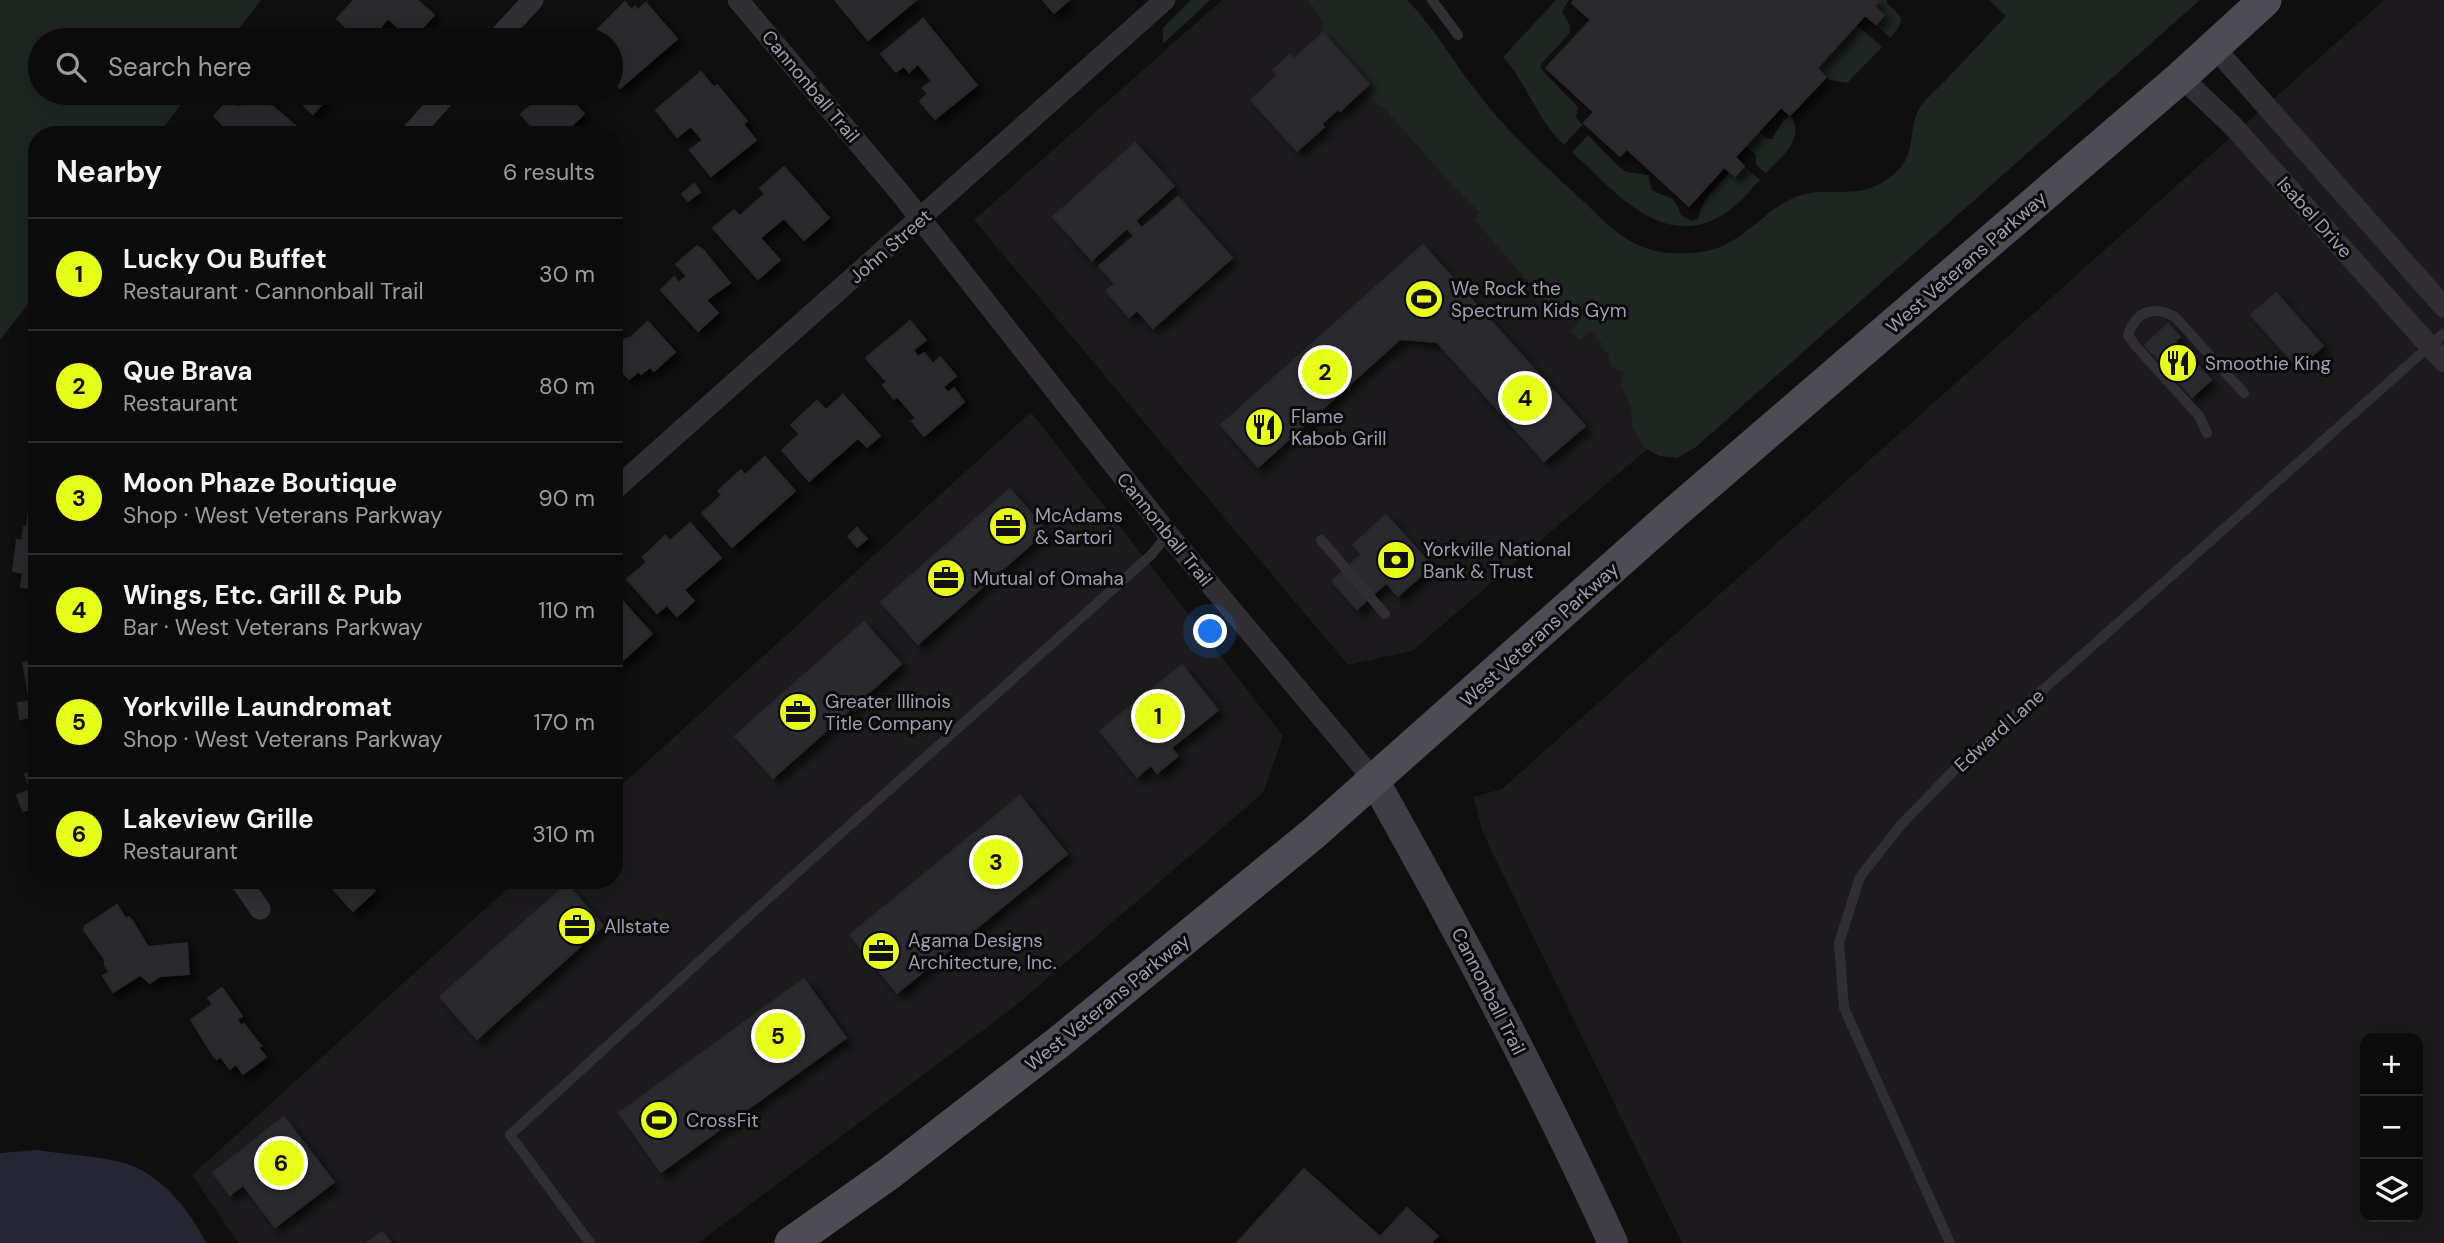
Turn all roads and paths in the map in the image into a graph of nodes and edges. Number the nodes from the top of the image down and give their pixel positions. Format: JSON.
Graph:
{"nodes":[{"id":1,"x":533,"y":0,"type":"edge"},
{"id":2,"x":738,"y":0,"type":"edge"},
{"id":3,"x":1165,"y":0,"type":"edge"},
{"id":4,"x":1432,"y":0,"type":"edge"},
{"id":5,"x":2265,"y":0,"type":"edge"},
{"id":6,"x":507,"y":28,"type":"edge"},
{"id":7,"x":1458,"y":35,"type":"dead end"},
{"id":8,"x":2214,"y":47,"type":"junction"},
{"id":9,"x":2182,"y":77,"type":"junction"},
{"id":10,"x":437,"y":105,"type":"edge"},
{"id":11,"x":418,"y":126,"type":"edge"},
{"id":12,"x":921,"y":219,"type":"junction"},
{"id":13,"x":2444,"y":307,"type":"edge"},
{"id":14,"x":2439,"y":347,"type":"edge"},
{"id":15,"x":2244,"y":393,"type":"dead end"},
{"id":16,"x":2207,"y":433,"type":"dead end"},
{"id":17,"x":623,"y":482,"type":"edge"},
{"id":18,"x":1168,"y":534,"type":"junction"},
{"id":19,"x":1321,"y":540,"type":"dead end"},
{"id":20,"x":1385,"y":614,"type":"dead end"},
{"id":21,"x":1374,"y":780,"type":"junction"},
{"id":22,"x":246,"y":889,"type":"edge"},
{"id":23,"x":260,"y":909,"type":"dead end"},
{"id":24,"x":590,"y":1243,"type":"edge"},
{"id":25,"x":791,"y":1243,"type":"edge"},
{"id":26,"x":1613,"y":1243,"type":"edge"},
{"id":27,"x":1950,"y":1243,"type":"edge"}],
"edges":[{"from":1,"to":6,"type":"street"},
{"from":2,"to":12,"type":"street","name":"Cannonball Trail"},
{"from":3,"to":12,"type":"street","name":"John Street"},
{"from":4,"to":7,"type":"lane"},
{"from":5,"to":8,"type":"main road","name":"West Veterans Parkway"},
{"from":8,"to":9,"type":"main road","name":"West Veterans Parkway"},
{"from":8,"to":13,"type":"street","name":"Isabel Drive"},
{"from":9,"to":14,"type":"street","name":"Isabel Drive"},
{"from":9,"to":21,"type":"main road","name":"West Veterans Parkway"},
{"from":10,"to":11,"type":"street"},
{"from":12,"to":17,"type":"street","name":"John Street"},
{"from":12,"to":18,"type":"street","name":"Cannonball Trail"},
{"from":14,"to":27,"type":"lane","name":"Edward Lane"},
{"from":15,"to":16,"type":"lane"},
{"from":18,"to":21,"type":"street","name":"Cannonball Trail"},
{"from":18,"to":24,"type":"lane"},
{"from":19,"to":20,"type":"lane"},
{"from":21,"to":25,"type":"main road","name":"West Veterans Parkway"},
{"from":21,"to":26,"type":"main road","name":"Cannonball Trail"},
{"from":22,"to":23,"type":"street"}]}
